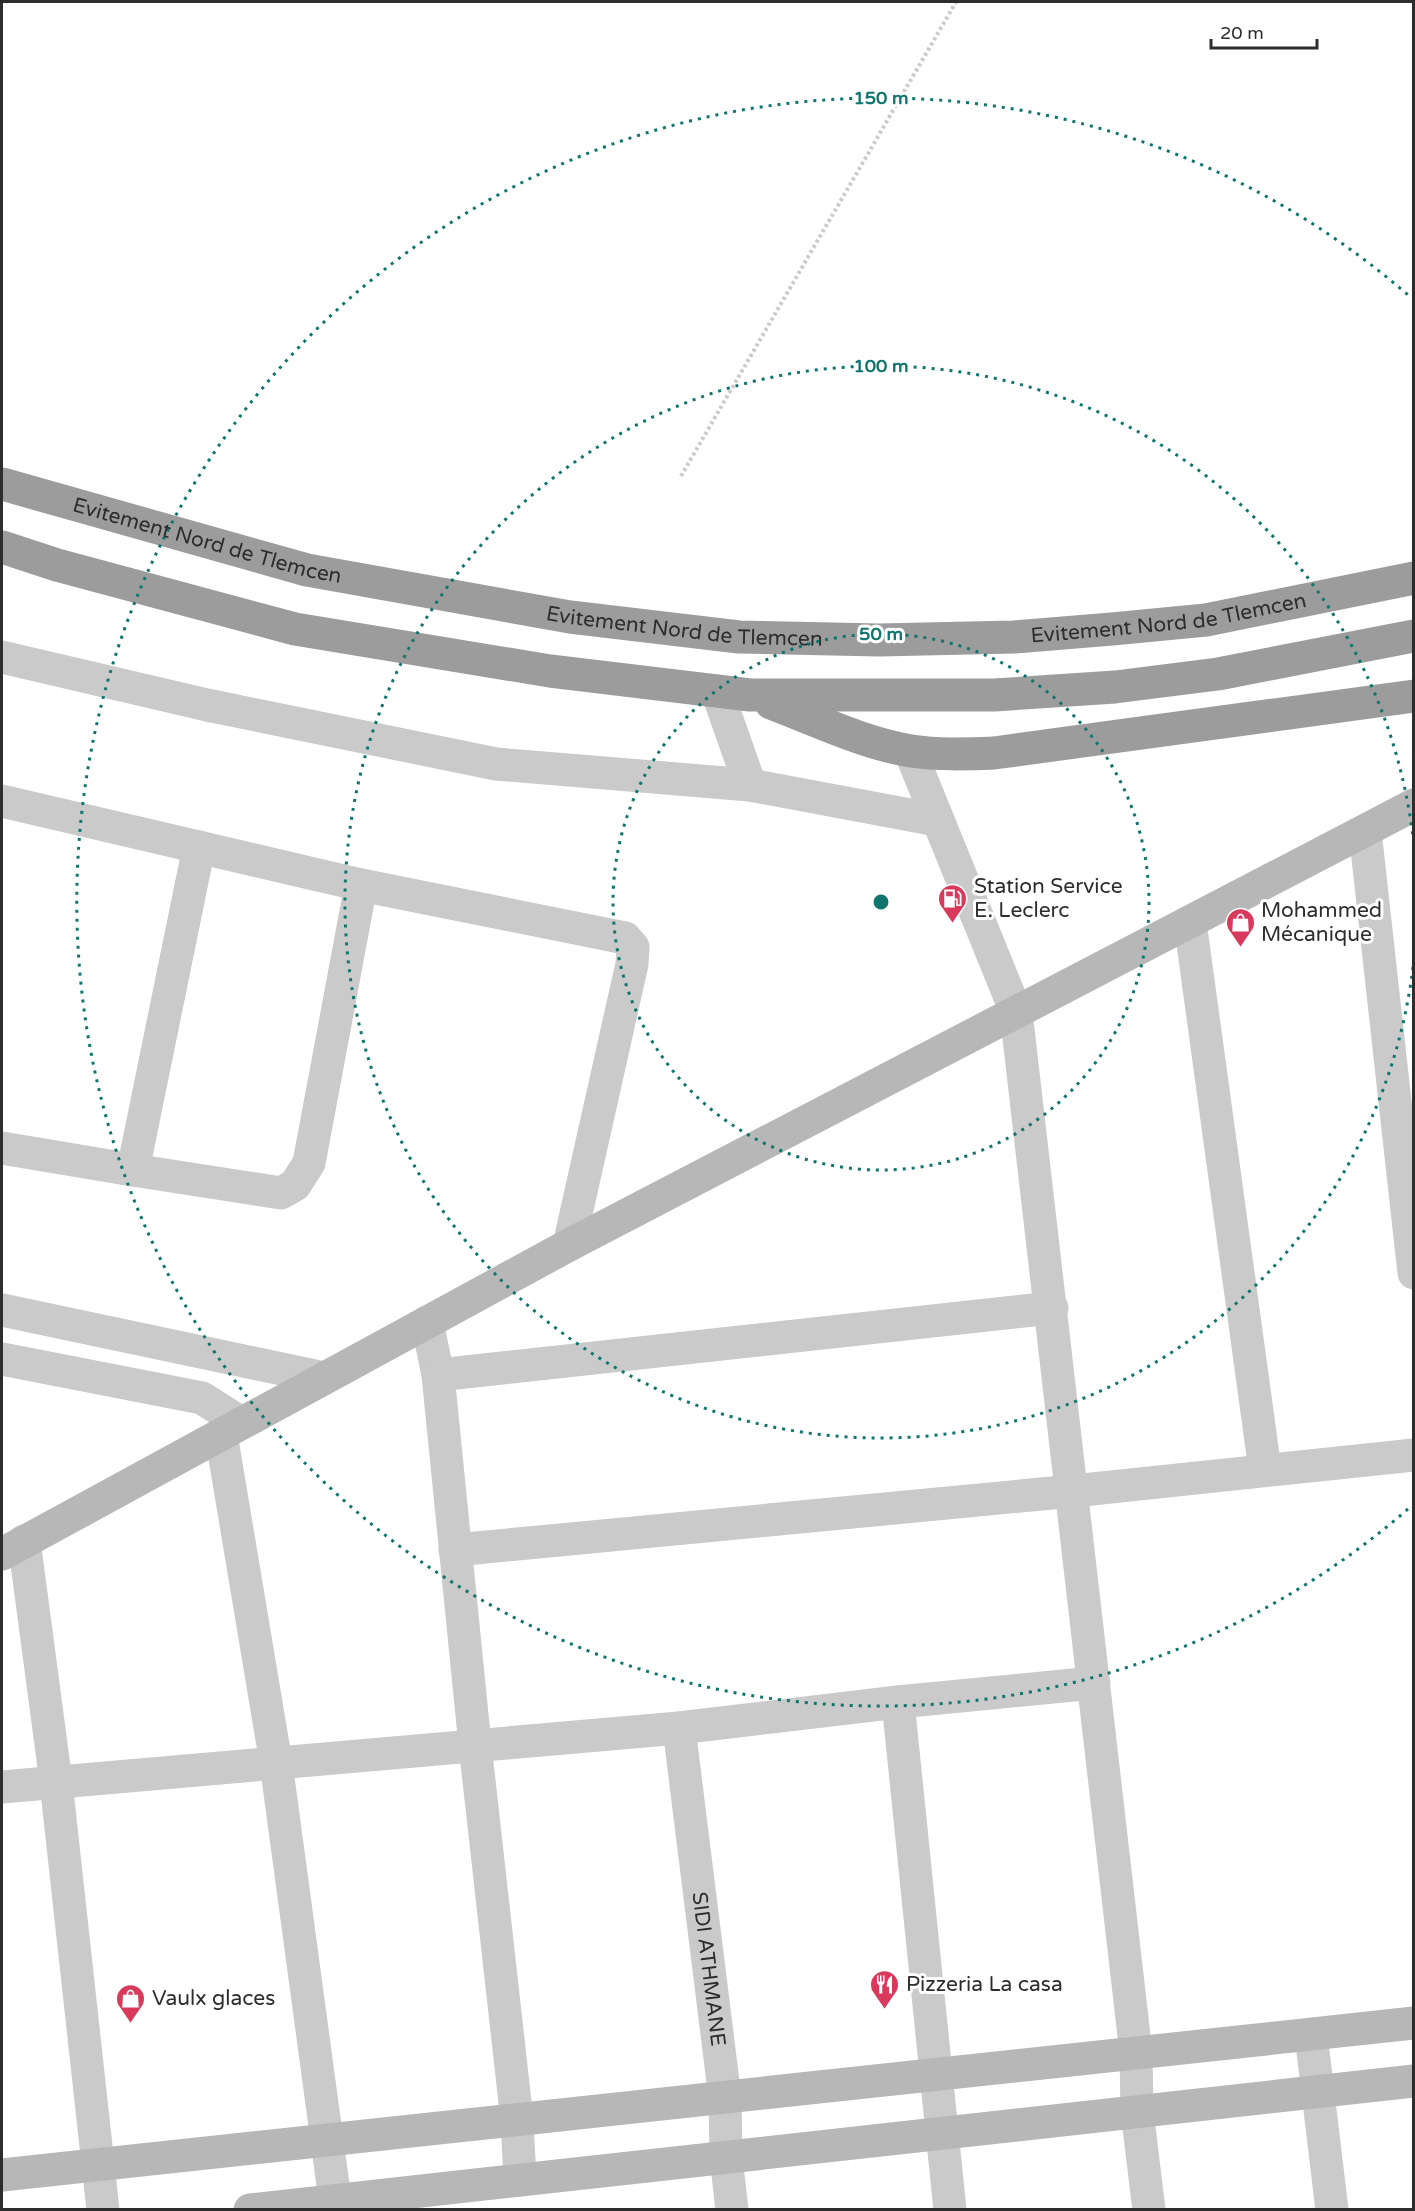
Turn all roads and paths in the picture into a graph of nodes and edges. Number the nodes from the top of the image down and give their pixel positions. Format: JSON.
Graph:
{"nodes":[{"id":1,"x":956,"y":2,"type":"edge"},
{"id":2,"x":681,"y":476,"type":"dead end"},
{"id":3,"x":2,"y":484,"type":"edge"},
{"id":4,"x":2,"y":547,"type":"edge"},
{"id":5,"x":1413,"y":578,"type":"edge"},
{"id":6,"x":1413,"y":636,"type":"edge"},
{"id":7,"x":2,"y":657,"type":"edge"},
{"id":8,"x":717,"y":691,"type":"junction"},
{"id":9,"x":750,"y":695,"type":"junction"},
{"id":10,"x":1413,"y":696,"type":"edge"},
{"id":11,"x":910,"y":751,"type":"junction"},
{"id":12,"x":750,"y":785,"type":"junction"},
{"id":13,"x":2,"y":801,"type":"edge"},
{"id":14,"x":1413,"y":805,"type":"edge"},
{"id":15,"x":937,"y":820,"type":"junction"},
{"id":16,"x":1365,"y":831,"type":"junction"},
{"id":17,"x":199,"y":848,"type":"junction"},
{"id":18,"x":361,"y":885,"type":"junction"},
{"id":19,"x":1190,"y":922,"type":"junction"},
{"id":20,"x":1016,"y":1012,"type":"junction"},
{"id":21,"x":1406,"y":1139,"type":"edge"},
{"id":22,"x":2,"y":1148,"type":"edge"},
{"id":23,"x":133,"y":1170,"type":"junction"},
{"id":24,"x":569,"y":1245,"type":"junction"},
{"id":25,"x":1413,"y":1273,"type":"edge"},
{"id":26,"x":1052,"y":1308,"type":"junction"},
{"id":27,"x":2,"y":1310,"type":"edge"},
{"id":28,"x":427,"y":1322,"type":"junction"},
{"id":29,"x":2,"y":1359,"type":"edge"},
{"id":30,"x":438,"y":1375,"type":"junction"},
{"id":31,"x":324,"y":1378,"type":"junction"},
{"id":32,"x":231,"y":1429,"type":"junction"},
{"id":33,"x":1413,"y":1455,"type":"edge"},
{"id":34,"x":1265,"y":1470,"type":"junction"},
{"id":35,"x":1073,"y":1491,"type":"junction"},
{"id":36,"x":13,"y":1548,"type":"edge"},
{"id":37,"x":455,"y":1550,"type":"junction"},
{"id":38,"x":1094,"y":1683,"type":"junction"},
{"id":39,"x":898,"y":1702,"type":"junction"},
{"id":40,"x":679,"y":1728,"type":"junction"},
{"id":41,"x":475,"y":1745,"type":"junction"},
{"id":42,"x":276,"y":1763,"type":"junction"},
{"id":43,"x":56,"y":1782,"type":"junction"},
{"id":44,"x":2,"y":1787,"type":"edge"},
{"id":45,"x":1413,"y":2023,"type":"edge"},
{"id":46,"x":1311,"y":2035,"type":"junction"},
{"id":47,"x":1136,"y":2053,"type":"junction"},
{"id":48,"x":936,"y":2075,"type":"junction"},
{"id":49,"x":1413,"y":2081,"type":"edge"},
{"id":50,"x":1318,"y":2092,"type":"junction"},
{"id":51,"x":725,"y":2098,"type":"junction"},
{"id":52,"x":1137,"y":2111,"type":"junction"},
{"id":53,"x":517,"y":2120,"type":"junction"},
{"id":54,"x":942,"y":2133,"type":"junction"},
{"id":55,"x":327,"y":2141,"type":"junction"},
{"id":56,"x":726,"y":2157,"type":"junction"},
{"id":57,"x":100,"y":2165,"type":"junction"},
{"id":58,"x":2,"y":2175,"type":"edge"},
{"id":59,"x":520,"y":2180,"type":"junction"},
{"id":60,"x":335,"y":2200,"type":"junction"},
{"id":61,"x":103,"y":2210,"type":"edge"},
{"id":62,"x":250,"y":2210,"type":"edge"},
{"id":63,"x":732,"y":2210,"type":"edge"},
{"id":64,"x":950,"y":2210,"type":"edge"},
{"id":65,"x":1149,"y":2210,"type":"edge"},
{"id":66,"x":1332,"y":2210,"type":"edge"}],
"edges":[{"from":1,"to":2,"type":"path"},
{"from":3,"to":5,"type":"highway","name":"Evitement Nord de Tlemcen"},
{"from":4,"to":8,"type":"highway"},
{"from":6,"to":9,"type":"highway"},
{"from":7,"to":12,"type":"street"},
{"from":8,"to":9,"type":"highway"},
{"from":8,"to":12,"type":"street"},
{"from":9,"to":11,"type":"highway"},
{"from":10,"to":11,"type":"highway"},
{"from":11,"to":15,"type":"street"},
{"from":12,"to":15,"type":"street"},
{"from":13,"to":17,"type":"street"},
{"from":14,"to":16,"type":"main road"},
{"from":15,"to":20,"type":"street"},
{"from":16,"to":19,"type":"main road"},
{"from":16,"to":21,"type":"street"},
{"from":17,"to":18,"type":"street"},
{"from":17,"to":23,"type":"street"},
{"from":18,"to":23,"type":"street"},
{"from":18,"to":24,"type":"street"},
{"from":19,"to":20,"type":"main road"},
{"from":19,"to":34,"type":"street"},
{"from":20,"to":24,"type":"main road"},
{"from":20,"to":26,"type":"street"},
{"from":21,"to":25,"type":"street"},
{"from":22,"to":23,"type":"street"},
{"from":24,"to":28,"type":"main road"},
{"from":26,"to":30,"type":"street"},
{"from":26,"to":35,"type":"street"},
{"from":27,"to":31,"type":"street"},
{"from":28,"to":30,"type":"street"},
{"from":28,"to":31,"type":"main road"},
{"from":29,"to":32,"type":"street"},
{"from":30,"to":37,"type":"street"},
{"from":31,"to":32,"type":"main road"},
{"from":32,"to":36,"type":"main road"},
{"from":32,"to":42,"type":"street"},
{"from":33,"to":34,"type":"street"},
{"from":34,"to":35,"type":"street"},
{"from":35,"to":37,"type":"street"},
{"from":35,"to":38,"type":"street"},
{"from":36,"to":43,"type":"street"},
{"from":37,"to":41,"type":"street"},
{"from":38,"to":39,"type":"street"},
{"from":38,"to":47,"type":"street"},
{"from":39,"to":40,"type":"street"},
{"from":39,"to":48,"type":"street"},
{"from":40,"to":41,"type":"street"},
{"from":40,"to":51,"type":"street","name":"SIDI ATHMANE"},
{"from":41,"to":42,"type":"street"},
{"from":41,"to":53,"type":"street"},
{"from":42,"to":43,"type":"street"},
{"from":42,"to":55,"type":"street"},
{"from":43,"to":44,"type":"street"},
{"from":43,"to":57,"type":"street"},
{"from":45,"to":46,"type":"main road"},
{"from":46,"to":47,"type":"main road"},
{"from":46,"to":50,"type":"street"},
{"from":47,"to":48,"type":"main road"},
{"from":47,"to":52,"type":"street"},
{"from":48,"to":51,"type":"main road"},
{"from":48,"to":54,"type":"street"},
{"from":49,"to":50,"type":"main road"},
{"from":50,"to":52,"type":"main road"},
{"from":50,"to":66,"type":"street"},
{"from":51,"to":53,"type":"main road"},
{"from":51,"to":56,"type":"street","name":"SIDI ATHMANE"},
{"from":52,"to":54,"type":"main road"},
{"from":52,"to":65,"type":"street"},
{"from":53,"to":55,"type":"main road"},
{"from":53,"to":59,"type":"street"},
{"from":54,"to":56,"type":"main road"},
{"from":54,"to":64,"type":"street"},
{"from":55,"to":57,"type":"main road"},
{"from":55,"to":60,"type":"street"},
{"from":56,"to":59,"type":"main road"},
{"from":56,"to":63,"type":"street","name":"SIDI ATHMANE"},
{"from":57,"to":58,"type":"main road"},
{"from":57,"to":61,"type":"street"},
{"from":59,"to":60,"type":"main road"},
{"from":60,"to":62,"type":"main road"}]}
